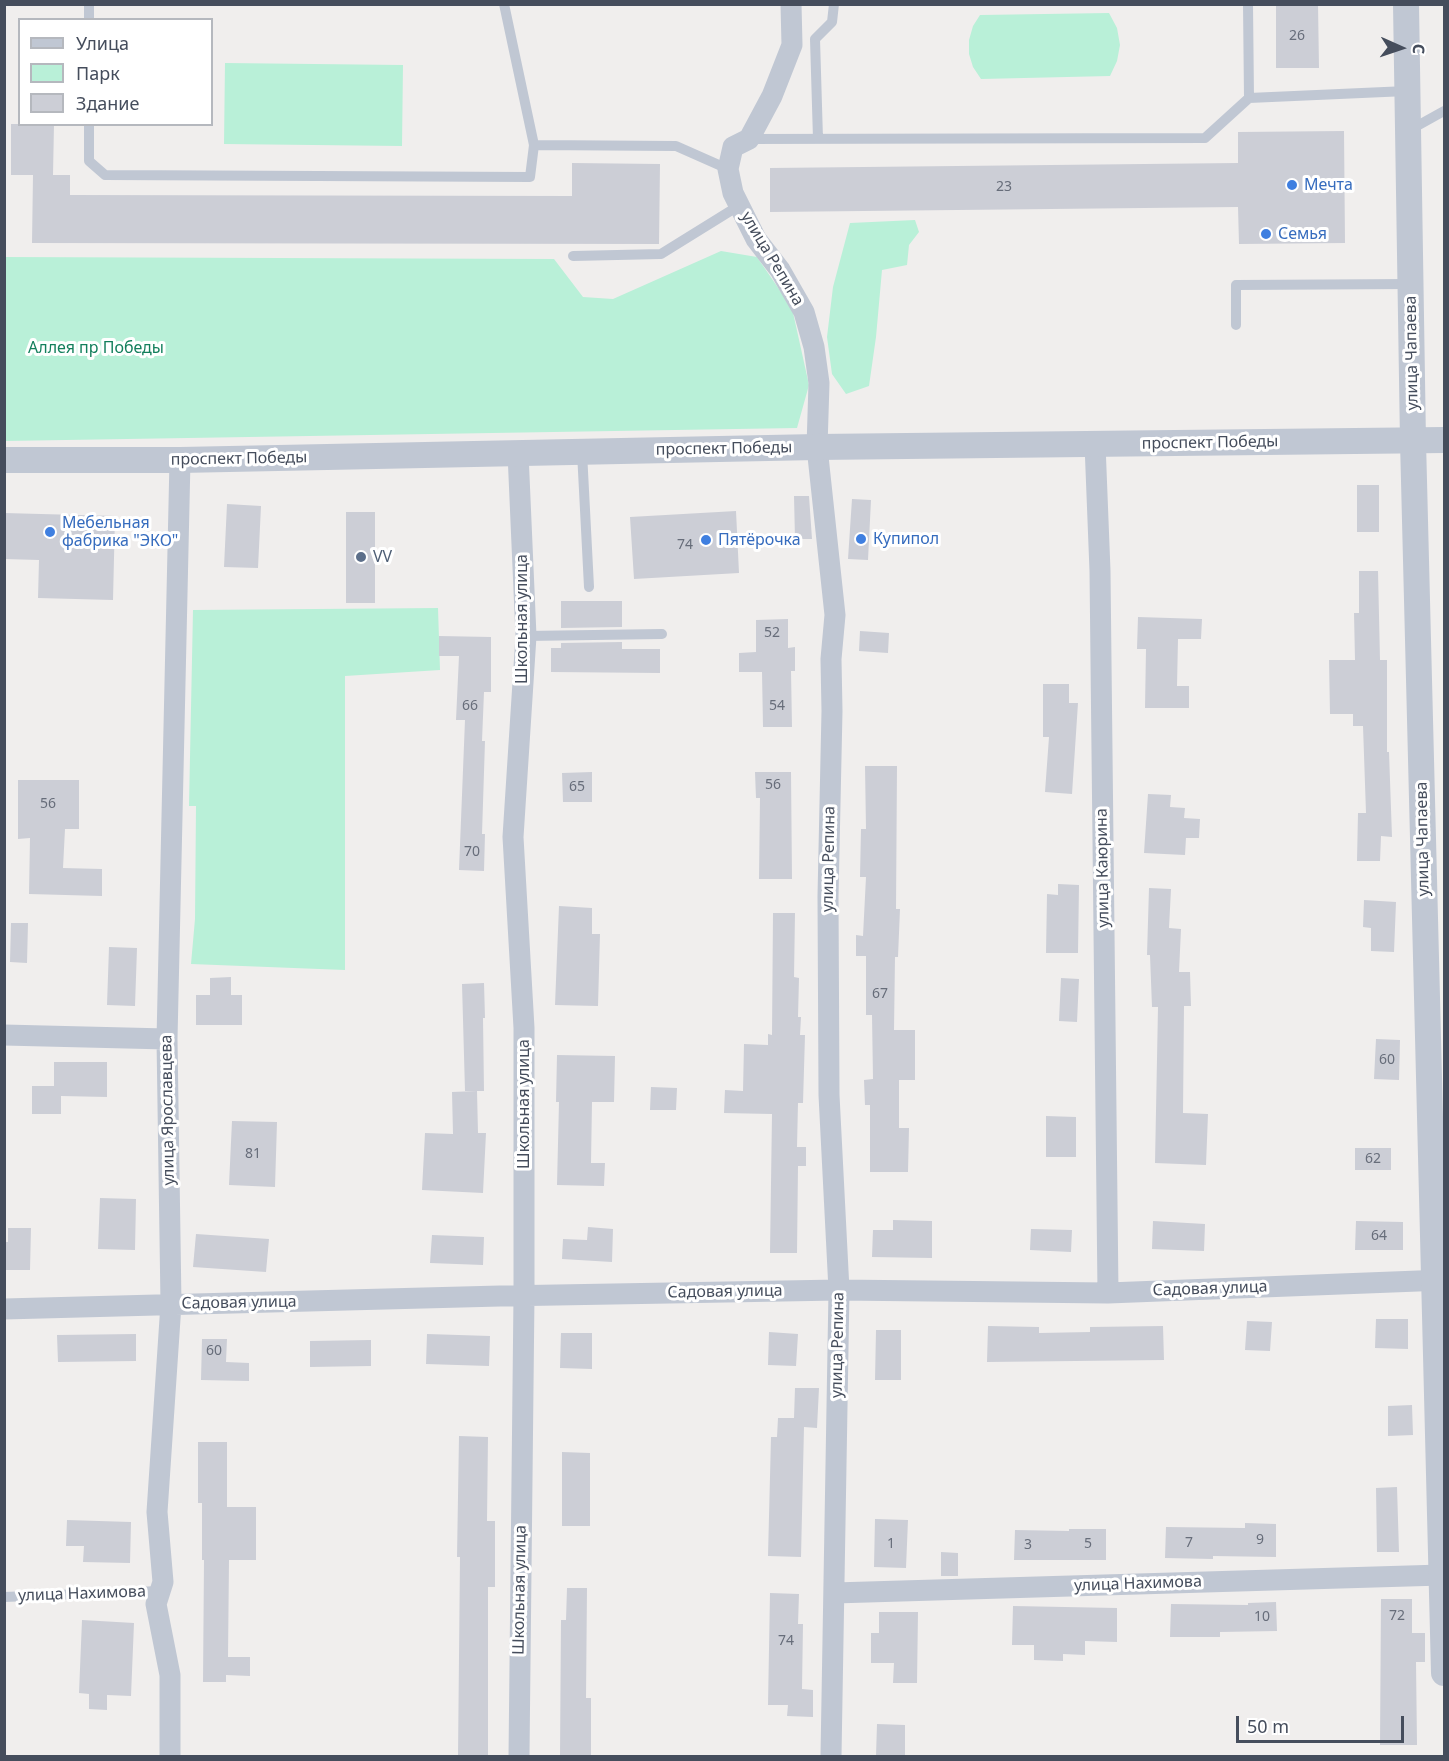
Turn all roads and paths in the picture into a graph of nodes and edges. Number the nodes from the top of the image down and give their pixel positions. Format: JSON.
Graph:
{"nodes":[{"id":1,"x":504,"y":4,"type":"edge"},
{"id":2,"x":791,"y":4,"type":"edge"},
{"id":3,"x":834,"y":4,"type":"edge"},
{"id":4,"x":1248,"y":4,"type":"edge"},
{"id":5,"x":1406,"y":4,"type":"edge"},
{"id":6,"x":1407,"y":91,"type":"junction"},
{"id":7,"x":1249,"y":98,"type":"junction"},
{"id":8,"x":1444,"y":111,"type":"edge"},
{"id":9,"x":89,"y":126,"type":"edge"},
{"id":10,"x":1408,"y":131,"type":"junction"},
{"id":11,"x":749,"y":139,"type":"junction"},
{"id":12,"x":818,"y":139,"type":"junction"},
{"id":13,"x":534,"y":145,"type":"junction"},
{"id":14,"x":728,"y":169,"type":"junction"},
{"id":15,"x":740,"y":205,"type":"junction"},
{"id":16,"x":573,"y":256,"type":"dead end"},
{"id":17,"x":1410,"y":284,"type":"junction"},
{"id":18,"x":1236,"y":325,"type":"dead end"},
{"id":19,"x":1444,"y":440,"type":"edge"},
{"id":20,"x":1413,"y":441,"type":"junction"},
{"id":21,"x":1095,"y":444,"type":"junction"},
{"id":22,"x":817,"y":447,"type":"junction"},
{"id":23,"x":582,"y":452,"type":"junction"},
{"id":24,"x":519,"y":453,"type":"junction"},
{"id":25,"x":4,"y":460,"type":"edge"},
{"id":26,"x":180,"y":460,"type":"junction"},
{"id":27,"x":589,"y":586,"type":"dead end"},
{"id":28,"x":662,"y":634,"type":"dead end"},
{"id":29,"x":526,"y":636,"type":"junction"},
{"id":30,"x":4,"y":1035,"type":"edge"},
{"id":31,"x":166,"y":1039,"type":"junction"},
{"id":32,"x":1439,"y":1279,"type":"edge"},
{"id":33,"x":839,"y":1290,"type":"junction"},
{"id":34,"x":1108,"y":1293,"type":"junction"},
{"id":35,"x":524,"y":1295,"type":"junction"},
{"id":36,"x":171,"y":1304,"type":"junction"},
{"id":37,"x":4,"y":1309,"type":"edge"},
{"id":38,"x":1442,"y":1575,"type":"junction"},
{"id":39,"x":160,"y":1591,"type":"junction"},
{"id":40,"x":834,"y":1593,"type":"junction"},
{"id":41,"x":4,"y":1597,"type":"edge"},
{"id":42,"x":1444,"y":1673,"type":"edge"},
{"id":43,"x":170,"y":1756,"type":"edge"},
{"id":44,"x":519,"y":1756,"type":"edge"},
{"id":45,"x":831,"y":1756,"type":"edge"}],
"edges":[{"from":1,"to":13,"type":"lane"},
{"from":2,"to":11,"type":"street"},
{"from":3,"to":12,"type":"lane"},
{"from":4,"to":7,"type":"lane"},
{"from":5,"to":6,"type":"street","name":"улица Чапаева"},
{"from":6,"to":7,"type":"lane"},
{"from":6,"to":10,"type":"street","name":"улица Чапаева"},
{"from":7,"to":12,"type":"lane"},
{"from":8,"to":10,"type":"lane"},
{"from":9,"to":13,"type":"lane"},
{"from":10,"to":17,"type":"street","name":"улица Чапаева"},
{"from":11,"to":12,"type":"lane"},
{"from":11,"to":14,"type":"street"},
{"from":13,"to":14,"type":"lane"},
{"from":14,"to":15,"type":"street","name":"улица Репина"},
{"from":15,"to":16,"type":"lane"},
{"from":15,"to":22,"type":"street","name":"улица Репина"},
{"from":17,"to":18,"type":"lane"},
{"from":17,"to":20,"type":"street","name":"улица Чапаева"},
{"from":19,"to":20,"type":"street","name":"проспект Победы"},
{"from":20,"to":21,"type":"street","name":"проспект Победы"},
{"from":20,"to":32,"type":"street","name":"улица Чапаева"},
{"from":21,"to":22,"type":"street","name":"проспект Победы"},
{"from":21,"to":34,"type":"street","name":"улица Каюрина"},
{"from":22,"to":23,"type":"street","name":"проспект Победы"},
{"from":22,"to":33,"type":"street","name":"улица Репина"},
{"from":23,"to":24,"type":"street","name":"проспект Победы"},
{"from":23,"to":27,"type":"lane"},
{"from":24,"to":26,"type":"street","name":"проспект Победы"},
{"from":24,"to":29,"type":"street","name":"Школьная улица"},
{"from":25,"to":26,"type":"street","name":"проспект Победы"},
{"from":26,"to":31,"type":"street","name":"улица Ярославцева"},
{"from":28,"to":29,"type":"lane"},
{"from":29,"to":35,"type":"street","name":"Школьная улица"},
{"from":30,"to":31,"type":"street"},
{"from":31,"to":36,"type":"street","name":"улица Ярославцева"},
{"from":32,"to":34,"type":"street","name":"Садовая улица"},
{"from":32,"to":38,"type":"street","name":"улица Чапаева"},
{"from":33,"to":34,"type":"street","name":"Садовая улица"},
{"from":33,"to":35,"type":"street","name":"Садовая улица"},
{"from":33,"to":40,"type":"street","name":"улица Репина"},
{"from":35,"to":36,"type":"street","name":"Садовая улица"},
{"from":35,"to":44,"type":"street","name":"Школьная улица"},
{"from":36,"to":37,"type":"street","name":"Садовая улица"},
{"from":36,"to":39,"type":"street","name":"улица Ярославцева"},
{"from":38,"to":40,"type":"street","name":"улица Нахимова"},
{"from":38,"to":42,"type":"street","name":"улица Чапаева"},
{"from":39,"to":41,"type":"lane","name":"улица Нахимова"},
{"from":39,"to":43,"type":"street","name":"улица Ярославцева"},
{"from":40,"to":45,"type":"street","name":"улица Репина"}]}
